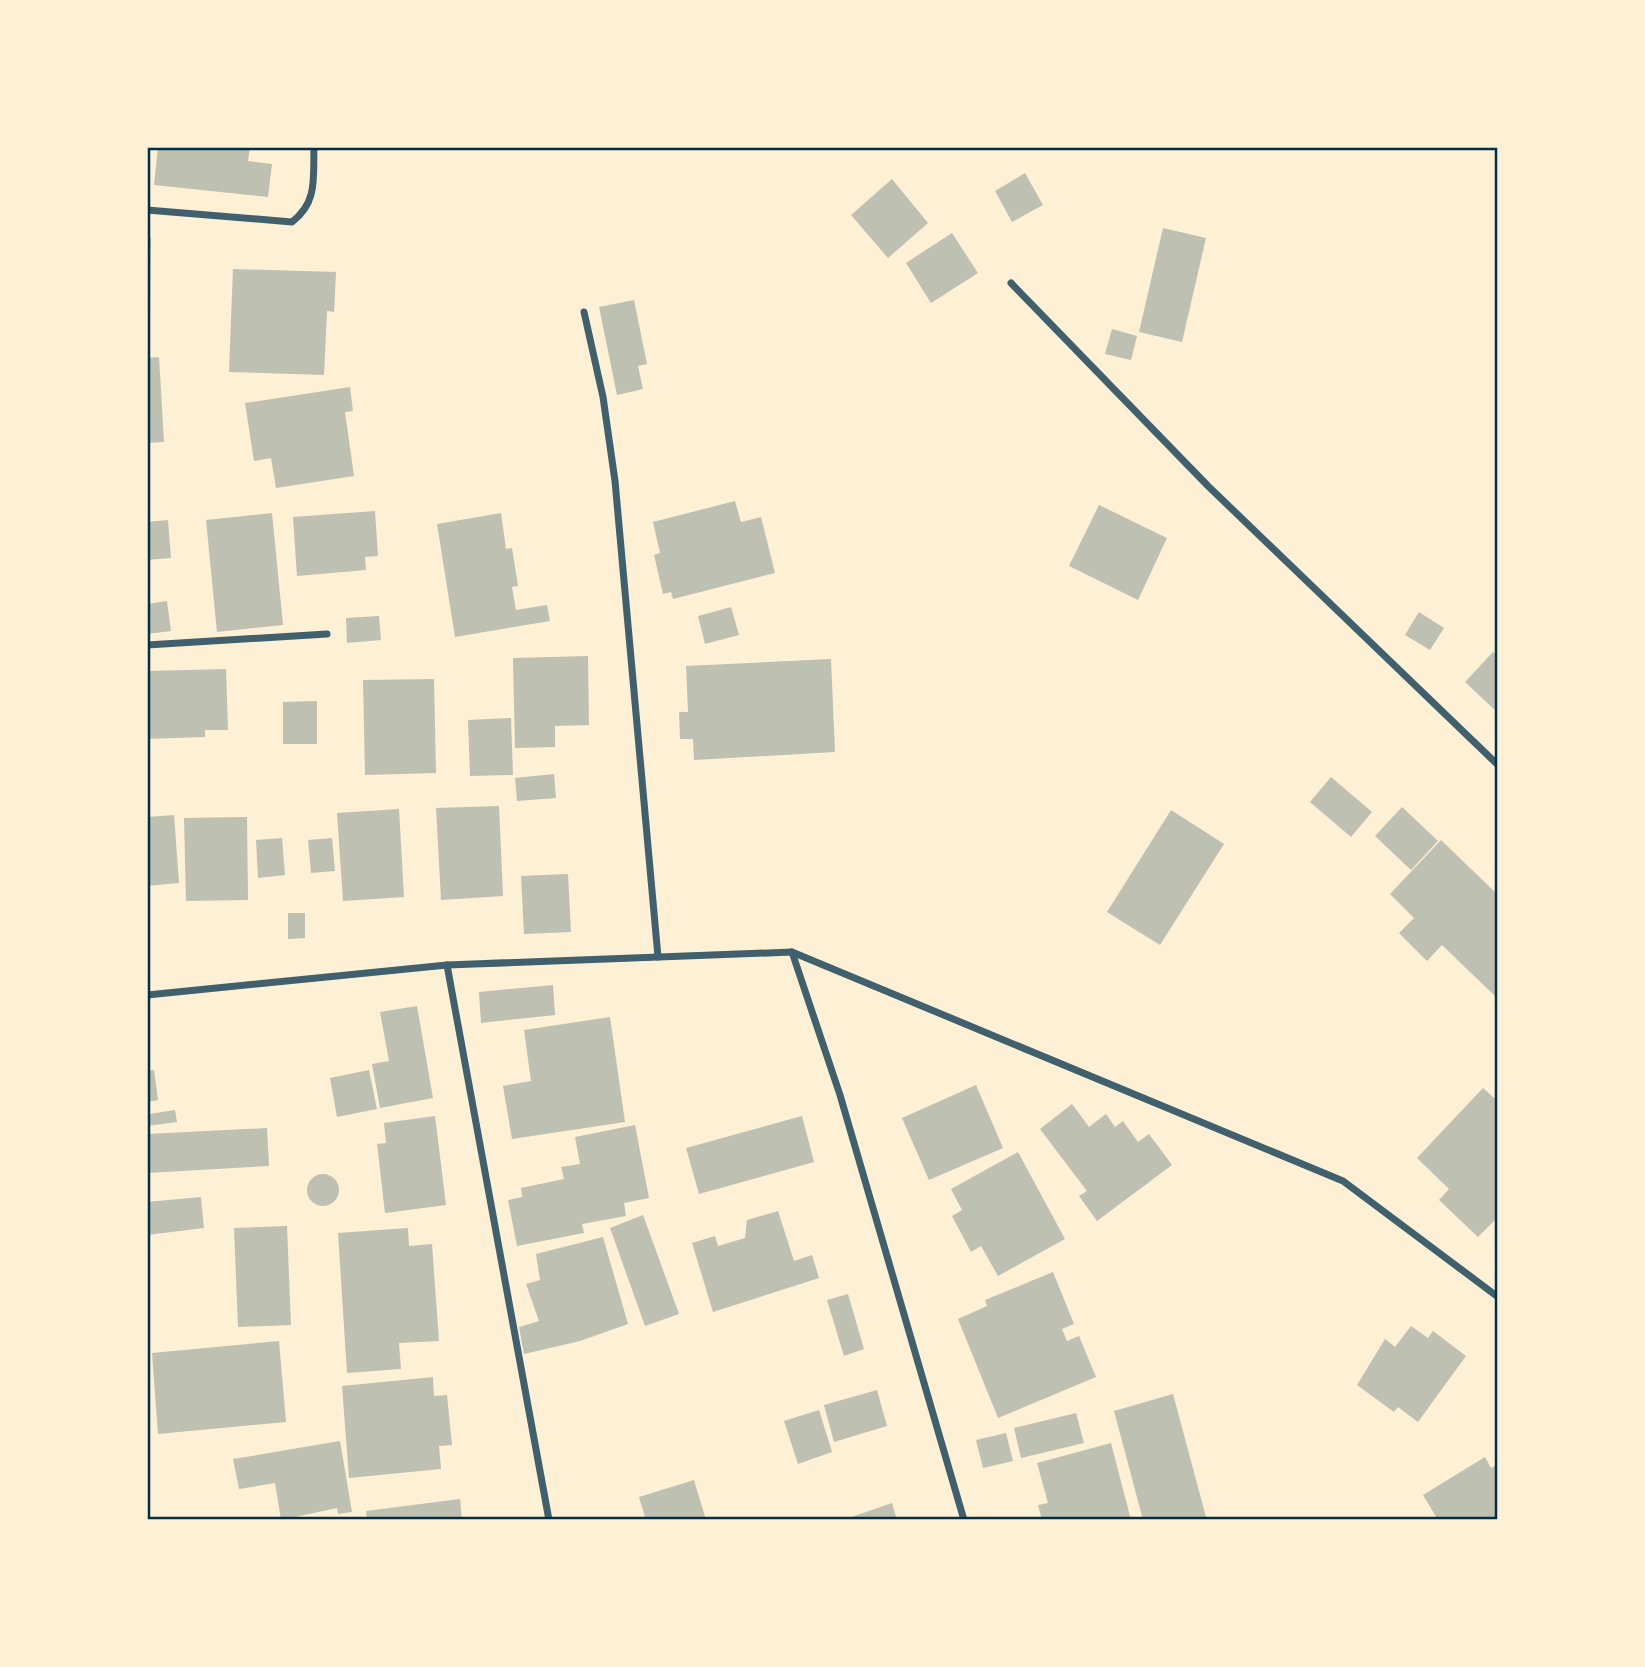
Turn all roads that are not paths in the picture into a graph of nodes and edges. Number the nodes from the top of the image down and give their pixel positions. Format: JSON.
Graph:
{"nodes":[{"id":1,"x":314,"y":147,"type":"edge"},
{"id":2,"x":147,"y":210,"type":"edge"},
{"id":3,"x":1011,"y":283,"type":"dead end"},
{"id":4,"x":584,"y":312,"type":"dead end"},
{"id":5,"x":327,"y":634,"type":"dead end"},
{"id":6,"x":147,"y":645,"type":"edge"},
{"id":7,"x":1498,"y":765,"type":"edge"},
{"id":8,"x":792,"y":952,"type":"junction"},
{"id":9,"x":658,"y":957,"type":"junction"},
{"id":10,"x":447,"y":965,"type":"junction"},
{"id":11,"x":147,"y":995,"type":"edge"},
{"id":12,"x":1498,"y":1297,"type":"edge"},
{"id":13,"x":549,"y":1520,"type":"edge"},
{"id":14,"x":964,"y":1520,"type":"edge"}],
"edges":[{"from":1,"to":2,"type":"street"},
{"from":3,"to":7,"type":"street"},
{"from":4,"to":9,"type":"street"},
{"from":5,"to":6,"type":"street"},
{"from":8,"to":9,"type":"street"},
{"from":8,"to":12,"type":"street"},
{"from":8,"to":14,"type":"street"},
{"from":9,"to":10,"type":"street"},
{"from":10,"to":11,"type":"street"},
{"from":10,"to":13,"type":"street"}]}
